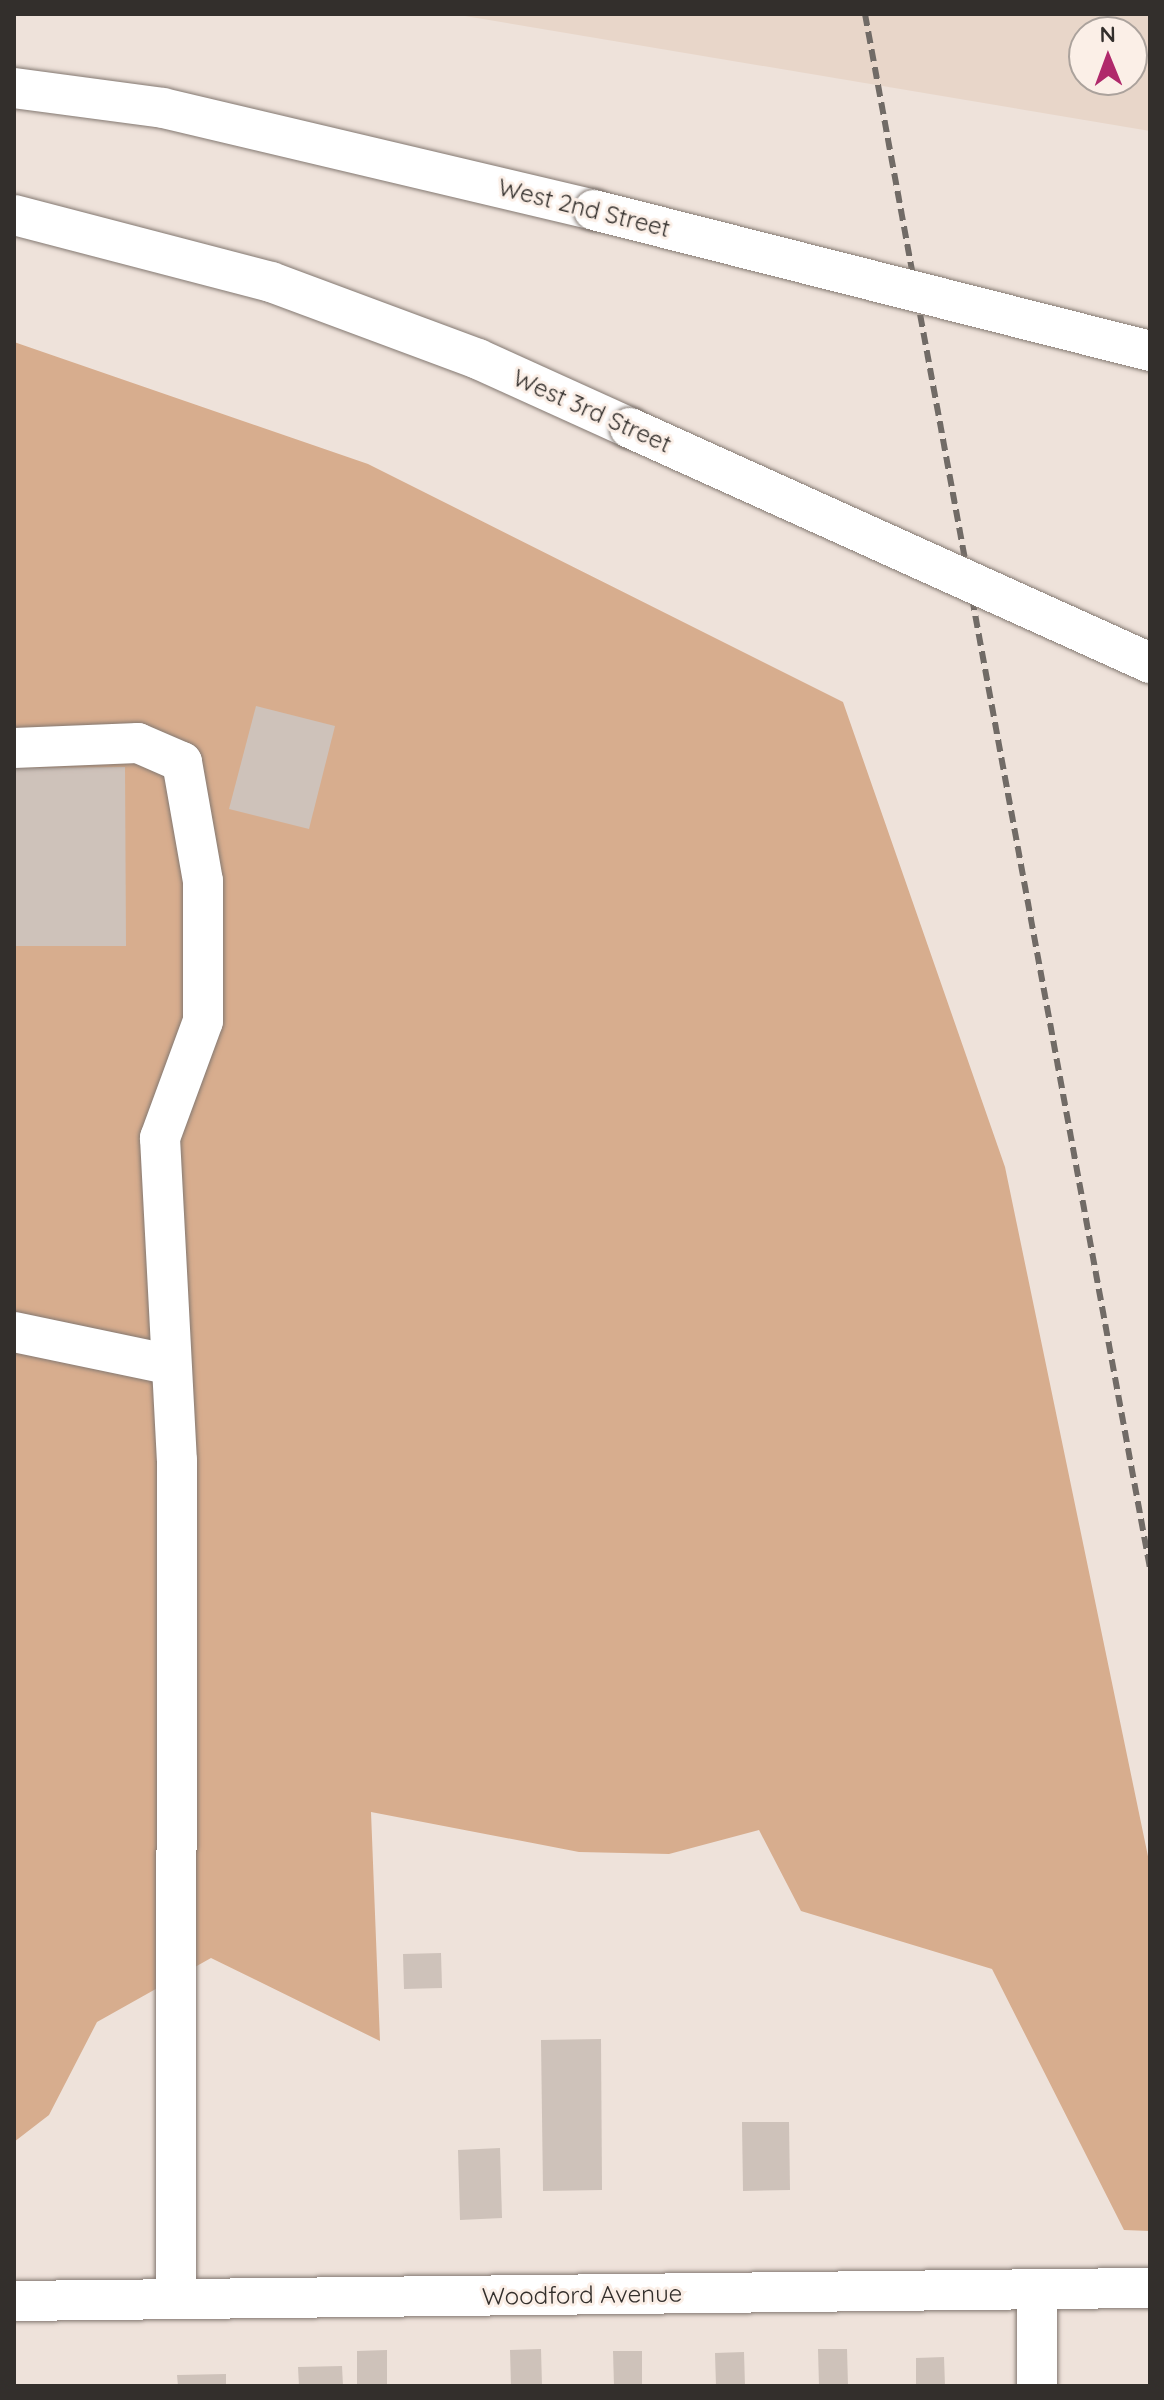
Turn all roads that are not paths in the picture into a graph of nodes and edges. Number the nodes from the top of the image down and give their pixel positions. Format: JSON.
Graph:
{"nodes":[{"id":1,"x":14,"y":88,"type":"edge"},
{"id":2,"x":14,"y":215,"type":"edge"},
{"id":3,"x":1150,"y":351,"type":"edge"},
{"id":4,"x":1150,"y":663,"type":"edge"},
{"id":5,"x":14,"y":748,"type":"edge"},
{"id":6,"x":14,"y":1332,"type":"edge"},
{"id":7,"x":167,"y":1364,"type":"junction"},
{"id":8,"x":1150,"y":2288,"type":"edge"},
{"id":9,"x":1037,"y":2291,"type":"junction"},
{"id":10,"x":176,"y":2298,"type":"junction"},
{"id":11,"x":14,"y":2301,"type":"edge"},
{"id":12,"x":1037,"y":2386,"type":"edge"}],
"edges":[{"from":1,"to":3,"type":"street","name":"West 2nd Street","bridge":true},
{"from":2,"to":4,"type":"street","name":"West 3rd Street","bridge":true},
{"from":5,"to":7,"type":"street"},
{"from":6,"to":7,"type":"street"},
{"from":7,"to":10,"type":"street"},
{"from":8,"to":9,"type":"street","name":"Woodford Avenue"},
{"from":9,"to":10,"type":"street","name":"Woodford Avenue"},
{"from":9,"to":12,"type":"street"},
{"from":10,"to":11,"type":"street","name":"Woodford Avenue"}]}
